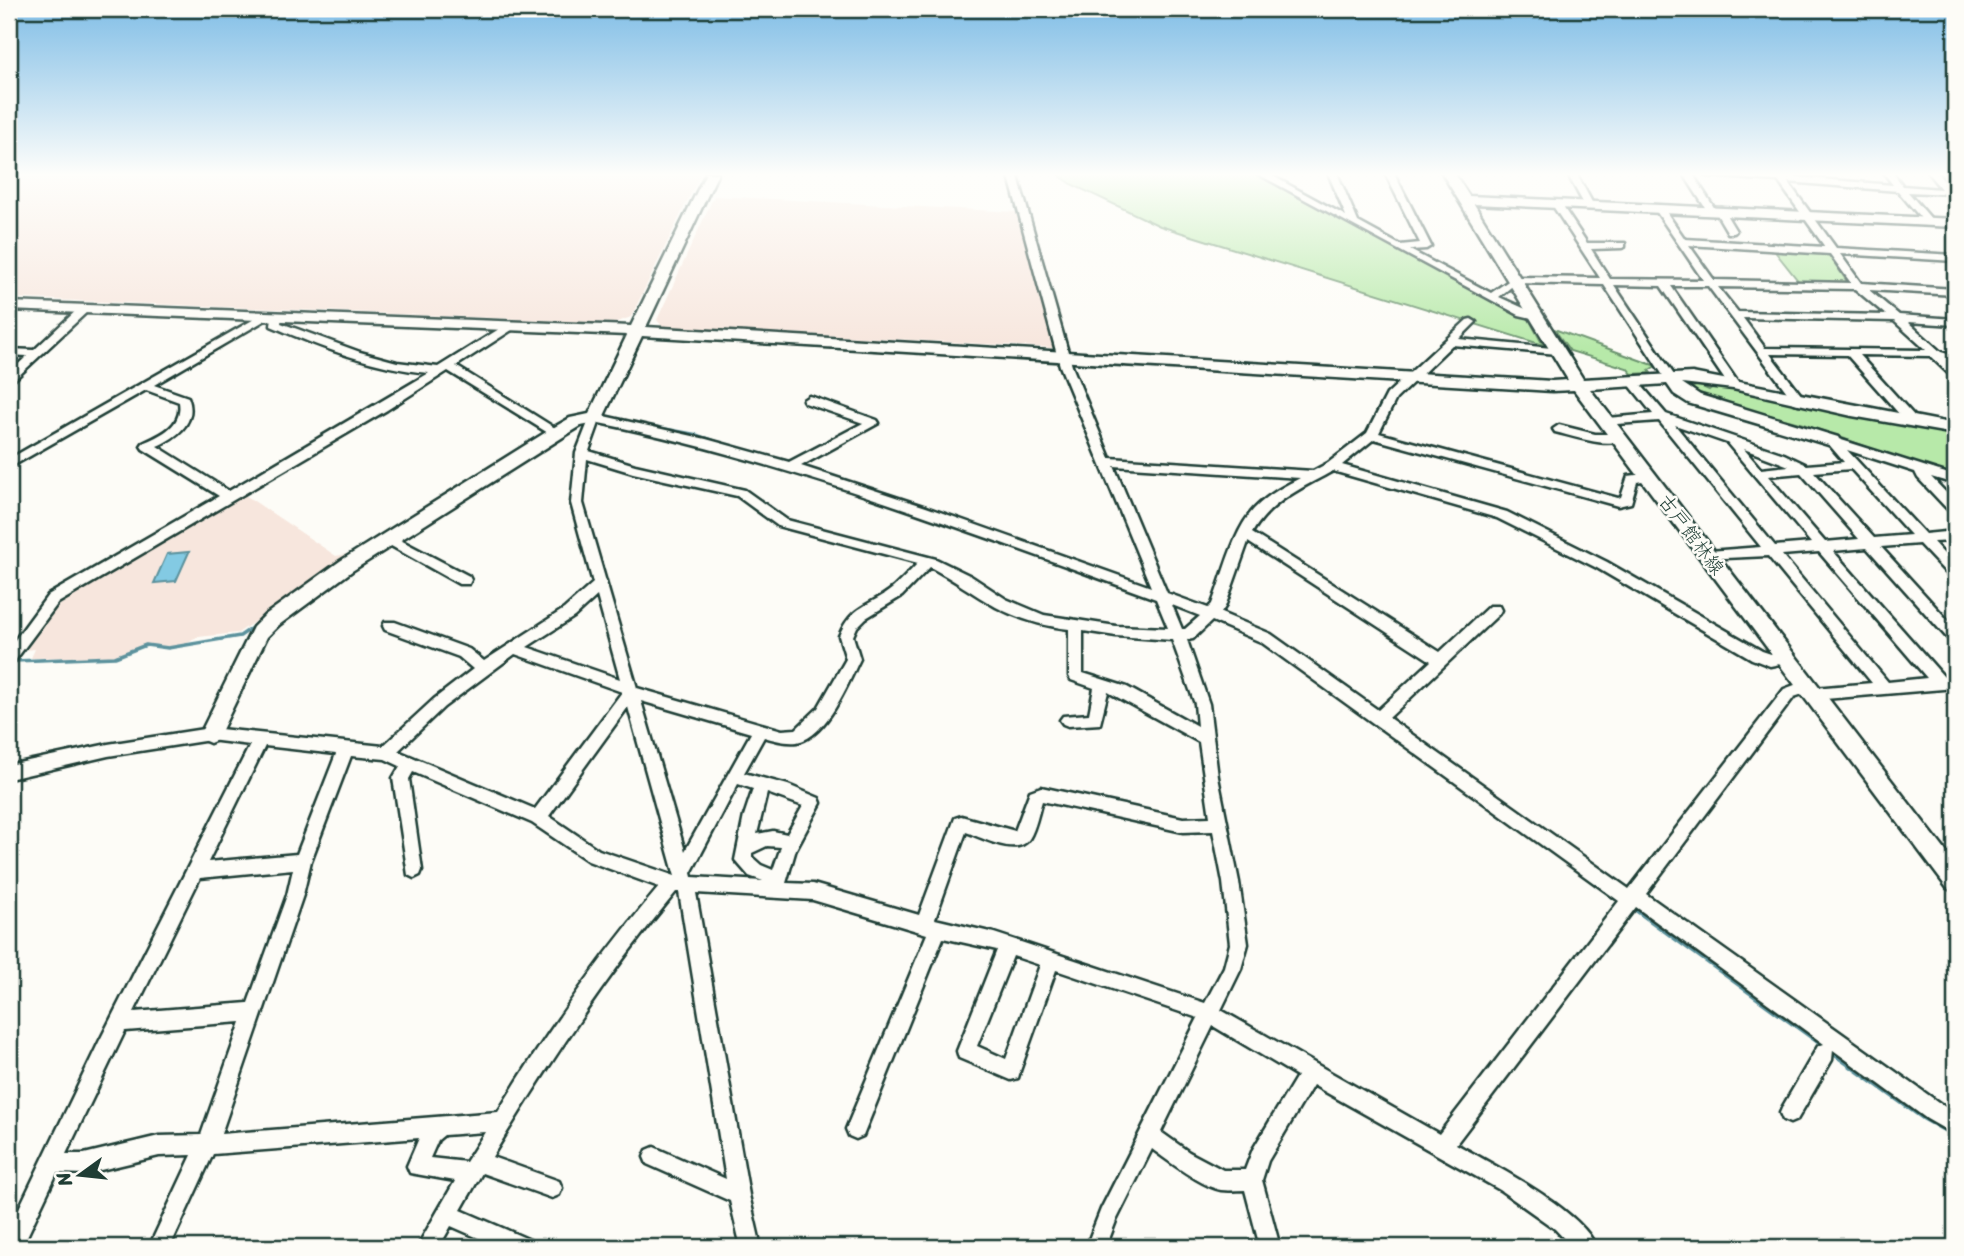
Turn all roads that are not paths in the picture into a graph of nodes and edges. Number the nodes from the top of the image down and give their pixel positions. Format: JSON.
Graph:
{"nodes":[{"id":1,"x":684,"y":232,"type":"edge"},
{"id":2,"x":1029,"y":232,"type":"edge"},
{"id":3,"x":1372,"y":232,"type":"edge"},
{"id":4,"x":1419,"y":232,"type":"edge"},
{"id":5,"x":1484,"y":232,"type":"edge"},
{"id":6,"x":1575,"y":232,"type":"edge"},
{"id":7,"x":1675,"y":232,"type":"edge"},
{"id":8,"x":1817,"y":232,"type":"edge"},
{"id":9,"x":1682,"y":242,"type":"junction"},
{"id":10,"x":1584,"y":246,"type":"junction"},
{"id":11,"x":1622,"y":246,"type":"dead end"},
{"id":12,"x":1401,"y":247,"type":"junction"},
{"id":13,"x":1830,"y":250,"type":"junction"},
{"id":14,"x":1955,"y":258,"type":"edge"},
{"id":15,"x":1514,"y":280,"type":"junction"},
{"id":16,"x":1607,"y":282,"type":"junction"},
{"id":17,"x":1664,"y":283,"type":"junction"},
{"id":18,"x":1711,"y":284,"type":"junction"},
{"id":19,"x":1858,"y":286,"type":"junction"},
{"id":20,"x":1955,"y":292,"type":"edge"},
{"id":21,"x":1492,"y":298,"type":"junction"},
{"id":22,"x":9,"y":306,"type":"edge"},
{"id":23,"x":84,"y":309,"type":"junction"},
{"id":24,"x":1736,"y":315,"type":"junction"},
{"id":25,"x":271,"y":316,"type":"junction"},
{"id":26,"x":1536,"y":316,"type":"junction"},
{"id":27,"x":1894,"y":318,"type":"junction"},
{"id":28,"x":1471,"y":322,"type":"dead end"},
{"id":29,"x":1955,"y":322,"type":"edge"},
{"id":30,"x":511,"y":326,"type":"junction"},
{"id":31,"x":636,"y":331,"type":"junction"},
{"id":32,"x":1451,"y":342,"type":"junction"},
{"id":33,"x":1558,"y":351,"type":"junction"},
{"id":34,"x":1763,"y":351,"type":"junction"},
{"id":35,"x":9,"y":352,"type":"edge"},
{"id":36,"x":1850,"y":352,"type":"junction"},
{"id":37,"x":36,"y":353,"type":"junction"},
{"id":38,"x":1938,"y":354,"type":"junction"},
{"id":39,"x":1064,"y":357,"type":"junction"},
{"id":40,"x":1955,"y":359,"type":"edge"},
{"id":41,"x":444,"y":369,"type":"junction"},
{"id":42,"x":1955,"y":374,"type":"edge"},
{"id":43,"x":1413,"y":378,"type":"junction"},
{"id":44,"x":1670,"y":378,"type":"junction"},
{"id":45,"x":9,"y":379,"type":"edge"},
{"id":46,"x":1632,"y":381,"type":"junction"},
{"id":47,"x":1733,"y":384,"type":"junction"},
{"id":48,"x":144,"y":385,"type":"junction"},
{"id":49,"x":1579,"y":385,"type":"junction"},
{"id":50,"x":809,"y":400,"type":"dead end"},
{"id":51,"x":1799,"y":400,"type":"junction"},
{"id":52,"x":1662,"y":417,"type":"junction"},
{"id":53,"x":595,"y":418,"type":"junction"},
{"id":54,"x":1607,"y":422,"type":"junction"},
{"id":55,"x":1913,"y":422,"type":"junction"},
{"id":56,"x":1559,"y":429,"type":"dead end"},
{"id":57,"x":1955,"y":429,"type":"edge"},
{"id":58,"x":557,"y":433,"type":"junction"},
{"id":59,"x":1372,"y":435,"type":"junction"},
{"id":60,"x":1619,"y":438,"type":"junction"},
{"id":61,"x":1734,"y":442,"type":"junction"},
{"id":62,"x":1832,"y":442,"type":"junction"},
{"id":63,"x":582,"y":453,"type":"junction"},
{"id":64,"x":1107,"y":462,"type":"junction"},
{"id":65,"x":9,"y":464,"type":"edge"},
{"id":66,"x":793,"y":465,"type":"junction"},
{"id":67,"x":1852,"y":465,"type":"junction"},
{"id":68,"x":1332,"y":466,"type":"junction"},
{"id":69,"x":1803,"y":468,"type":"junction"},
{"id":70,"x":1921,"y":469,"type":"junction"},
{"id":71,"x":1758,"y":472,"type":"junction"},
{"id":72,"x":1311,"y":475,"type":"junction"},
{"id":73,"x":1648,"y":476,"type":"junction"},
{"id":74,"x":1955,"y":480,"type":"edge"},
{"id":75,"x":228,"y":496,"type":"junction"},
{"id":76,"x":1955,"y":510,"type":"edge"},
{"id":77,"x":1245,"y":534,"type":"junction"},
{"id":78,"x":1955,"y":537,"type":"edge"},
{"id":79,"x":1921,"y":538,"type":"junction"},
{"id":80,"x":389,"y":539,"type":"junction"},
{"id":81,"x":1870,"y":542,"type":"junction"},
{"id":82,"x":1821,"y":546,"type":"junction"},
{"id":83,"x":1771,"y":551,"type":"junction"},
{"id":84,"x":1709,"y":556,"type":"junction"},
{"id":85,"x":928,"y":561,"type":"junction"},
{"id":86,"x":1955,"y":574,"type":"edge"},
{"id":87,"x":464,"y":580,"type":"dead end"},
{"id":88,"x":599,"y":586,"type":"junction"},
{"id":89,"x":1162,"y":597,"type":"junction"},
{"id":90,"x":1494,"y":610,"type":"dead end"},
{"id":91,"x":1211,"y":614,"type":"junction"},
{"id":92,"x":1076,"y":625,"type":"junction"},
{"id":93,"x":390,"y":626,"type":"dead end"},
{"id":94,"x":1178,"y":636,"type":"junction"},
{"id":95,"x":1955,"y":637,"type":"edge"},
{"id":96,"x":514,"y":648,"type":"junction"},
{"id":97,"x":9,"y":658,"type":"edge"},
{"id":98,"x":1786,"y":658,"type":"junction"},
{"id":99,"x":1441,"y":660,"type":"junction"},
{"id":100,"x":483,"y":669,"type":"junction"},
{"id":101,"x":1948,"y":682,"type":"edge"},
{"id":102,"x":1102,"y":685,"type":"junction"},
{"id":103,"x":1884,"y":688,"type":"junction"},
{"id":104,"x":629,"y":690,"type":"junction"},
{"id":105,"x":1811,"y":690,"type":"junction"},
{"id":106,"x":1378,"y":719,"type":"junction"},
{"id":107,"x":1068,"y":720,"type":"dead end"},
{"id":108,"x":761,"y":729,"type":"junction"},
{"id":109,"x":210,"y":734,"type":"junction"},
{"id":110,"x":261,"y":738,"type":"junction"},
{"id":111,"x":1205,"y":738,"type":"junction"},
{"id":112,"x":346,"y":748,"type":"junction"},
{"id":113,"x":386,"y":753,"type":"junction"},
{"id":114,"x":410,"y":763,"type":"junction"},
{"id":115,"x":9,"y":772,"type":"edge"},
{"id":116,"x":733,"y":776,"type":"junction"},
{"id":117,"x":762,"y":785,"type":"junction"},
{"id":118,"x":538,"y":818,"type":"junction"},
{"id":119,"x":1219,"y":824,"type":"junction"},
{"id":120,"x":790,"y":844,"type":"junction"},
{"id":121,"x":747,"y":847,"type":"junction"},
{"id":122,"x":303,"y":861,"type":"junction"},
{"id":123,"x":414,"y":870,"type":"dead end"},
{"id":124,"x":195,"y":871,"type":"junction"},
{"id":125,"x":1954,"y":877,"type":"edge"},
{"id":126,"x":680,"y":881,"type":"junction"},
{"id":127,"x":777,"y":884,"type":"junction"},
{"id":128,"x":1633,"y":898,"type":"junction"},
{"id":129,"x":931,"y":927,"type":"junction"},
{"id":130,"x":1008,"y":946,"type":"junction"},
{"id":131,"x":1051,"y":960,"type":"junction"},
{"id":132,"x":254,"y":1012,"type":"junction"},
{"id":133,"x":1209,"y":1013,"type":"junction"},
{"id":134,"x":120,"y":1022,"type":"junction"},
{"id":135,"x":1825,"y":1053,"type":"dead end"},
{"id":136,"x":1310,"y":1073,"type":"junction"},
{"id":137,"x":1790,"y":1114,"type":"dead end"},
{"id":138,"x":502,"y":1121,"type":"junction"},
{"id":139,"x":1955,"y":1125,"type":"edge"},
{"id":140,"x":441,"y":1126,"type":"junction"},
{"id":141,"x":856,"y":1129,"type":"dead end"},
{"id":142,"x":1149,"y":1135,"type":"junction"},
{"id":143,"x":207,"y":1145,"type":"junction"},
{"id":144,"x":1441,"y":1148,"type":"junction"},
{"id":145,"x":654,"y":1157,"type":"dead end"},
{"id":146,"x":51,"y":1163,"type":"junction"},
{"id":147,"x":474,"y":1167,"type":"junction"},
{"id":148,"x":1252,"y":1180,"type":"junction"},
{"id":149,"x":552,"y":1188,"type":"dead end"},
{"id":150,"x":739,"y":1195,"type":"junction"},
{"id":151,"x":447,"y":1214,"type":"junction"},
{"id":152,"x":11,"y":1247,"type":"edge"},
{"id":153,"x":159,"y":1247,"type":"edge"},
{"id":154,"x":427,"y":1247,"type":"edge"},
{"id":155,"x":523,"y":1247,"type":"edge"},
{"id":156,"x":751,"y":1247,"type":"edge"},
{"id":157,"x":1096,"y":1247,"type":"edge"},
{"id":158,"x":1270,"y":1247,"type":"edge"},
{"id":159,"x":1586,"y":1247,"type":"edge"}],
"edges":[{"from":1,"to":31,"type":"street"},
{"from":2,"to":39,"type":"street"},
{"from":3,"to":12,"type":"street"},
{"from":4,"to":12,"type":"street"},
{"from":5,"to":15,"type":"street","name":"古戸館林線"},
{"from":6,"to":10,"type":"street"},
{"from":7,"to":9,"type":"street"},
{"from":8,"to":13,"type":"street"},
{"from":9,"to":13,"type":"street"},
{"from":9,"to":18,"type":"street"},
{"from":10,"to":11,"type":"street"},
{"from":10,"to":16,"type":"street"},
{"from":12,"to":21,"type":"street"},
{"from":13,"to":14,"type":"street"},
{"from":13,"to":19,"type":"street"},
{"from":15,"to":16,"type":"street"},
{"from":15,"to":21,"type":"street"},
{"from":15,"to":26,"type":"street","name":"古戸館林線"},
{"from":16,"to":17,"type":"street"},
{"from":16,"to":44,"type":"street"},
{"from":17,"to":18,"type":"street"},
{"from":17,"to":47,"type":"street"},
{"from":18,"to":19,"type":"street"},
{"from":18,"to":24,"type":"street"},
{"from":19,"to":20,"type":"street"},
{"from":19,"to":27,"type":"street"},
{"from":21,"to":26,"type":"street"},
{"from":22,"to":23,"type":"street"},
{"from":23,"to":25,"type":"street"},
{"from":23,"to":37,"type":"street"},
{"from":24,"to":27,"type":"street"},
{"from":24,"to":34,"type":"street"},
{"from":25,"to":30,"type":"street"},
{"from":25,"to":41,"type":"street"},
{"from":25,"to":48,"type":"street"},
{"from":26,"to":33,"type":"street","name":"古戸館林線"},
{"from":27,"to":29,"type":"street"},
{"from":27,"to":38,"type":"street"},
{"from":28,"to":32,"type":"street"},
{"from":30,"to":31,"type":"street"},
{"from":30,"to":41,"type":"street"},
{"from":31,"to":39,"type":"street"},
{"from":31,"to":53,"type":"street"},
{"from":32,"to":33,"type":"street"},
{"from":32,"to":43,"type":"street"},
{"from":33,"to":49,"type":"street","name":"古戸館林線"},
{"from":34,"to":36,"type":"street"},
{"from":34,"to":51,"type":"street"},
{"from":35,"to":37,"type":"street"},
{"from":36,"to":38,"type":"street"},
{"from":36,"to":55,"type":"street"},
{"from":37,"to":45,"type":"street"},
{"from":38,"to":40,"type":"street"},
{"from":38,"to":42,"type":"street"},
{"from":39,"to":43,"type":"street"},
{"from":39,"to":64,"type":"street"},
{"from":41,"to":58,"type":"street"},
{"from":41,"to":75,"type":"street"},
{"from":43,"to":49,"type":"street"},
{"from":43,"to":59,"type":"street"},
{"from":44,"to":46,"type":"street"},
{"from":44,"to":47,"type":"street"},
{"from":44,"to":62,"type":"street"},
{"from":46,"to":49,"type":"street"},
{"from":46,"to":52,"type":"street"},
{"from":47,"to":51,"type":"street"},
{"from":48,"to":65,"type":"street"},
{"from":48,"to":75,"type":"street"},
{"from":49,"to":54,"type":"street","name":"古戸館林線"},
{"from":50,"to":66,"type":"street"},
{"from":51,"to":55,"type":"street"},
{"from":52,"to":54,"type":"street"},
{"from":52,"to":61,"type":"street"},
{"from":52,"to":83,"type":"street"},
{"from":53,"to":58,"type":"street"},
{"from":53,"to":63,"type":"street"},
{"from":53,"to":66,"type":"street"},
{"from":54,"to":60,"type":"street","name":"古戸館林線"},
{"from":55,"to":57,"type":"street"},
{"from":56,"to":60,"type":"street"},
{"from":58,"to":80,"type":"street"},
{"from":59,"to":68,"type":"street"},
{"from":59,"to":73,"type":"street"},
{"from":60,"to":73,"type":"street","name":"古戸館林線"},
{"from":61,"to":69,"type":"street"},
{"from":61,"to":71,"type":"street"},
{"from":62,"to":67,"type":"street"},
{"from":62,"to":70,"type":"street"},
{"from":63,"to":85,"type":"street"},
{"from":63,"to":88,"type":"street"},
{"from":64,"to":72,"type":"street"},
{"from":64,"to":89,"type":"street"},
{"from":66,"to":89,"type":"street"},
{"from":67,"to":69,"type":"street"},
{"from":67,"to":79,"type":"street"},
{"from":68,"to":72,"type":"street"},
{"from":68,"to":98,"type":"street"},
{"from":69,"to":71,"type":"street"},
{"from":69,"to":81,"type":"street"},
{"from":70,"to":74,"type":"street"},
{"from":70,"to":76,"type":"street"},
{"from":71,"to":82,"type":"street"},
{"from":72,"to":77,"type":"street"},
{"from":73,"to":84,"type":"street","name":"古戸館林線"},
{"from":75,"to":97,"type":"street"},
{"from":77,"to":91,"type":"street"},
{"from":77,"to":99,"type":"street"},
{"from":78,"to":79,"type":"street"},
{"from":79,"to":81,"type":"street"},
{"from":79,"to":86,"type":"street"},
{"from":80,"to":87,"type":"street"},
{"from":80,"to":109,"type":"street"},
{"from":81,"to":82,"type":"street"},
{"from":81,"to":95,"type":"street"},
{"from":82,"to":83,"type":"street"},
{"from":82,"to":101,"type":"street"},
{"from":83,"to":84,"type":"street"},
{"from":83,"to":103,"type":"street"},
{"from":84,"to":98,"type":"street","name":"古戸館林線"},
{"from":85,"to":92,"type":"street"},
{"from":85,"to":108,"type":"street"},
{"from":88,"to":96,"type":"street"},
{"from":88,"to":104,"type":"street"},
{"from":89,"to":91,"type":"street"},
{"from":89,"to":94,"type":"street"},
{"from":90,"to":99,"type":"street"},
{"from":91,"to":94,"type":"street"},
{"from":91,"to":106,"type":"street"},
{"from":92,"to":94,"type":"street"},
{"from":92,"to":102,"type":"street"},
{"from":93,"to":100,"type":"street"},
{"from":94,"to":111,"type":"street"},
{"from":96,"to":100,"type":"street"},
{"from":96,"to":104,"type":"street"},
{"from":98,"to":105,"type":"street","name":"古戸館林線"},
{"from":99,"to":106,"type":"street"},
{"from":100,"to":113,"type":"street"},
{"from":101,"to":103,"type":"street"},
{"from":102,"to":107,"type":"street"},
{"from":102,"to":111,"type":"street"},
{"from":103,"to":105,"type":"street"},
{"from":104,"to":108,"type":"street"},
{"from":104,"to":118,"type":"street"},
{"from":104,"to":126,"type":"street"},
{"from":105,"to":125,"type":"street","name":"古戸館林線"},
{"from":105,"to":128,"type":"street"},
{"from":106,"to":128,"type":"street"},
{"from":108,"to":116,"type":"street"},
{"from":109,"to":110,"type":"street"},
{"from":109,"to":115,"type":"street"},
{"from":110,"to":112,"type":"street"},
{"from":110,"to":124,"type":"street"},
{"from":111,"to":119,"type":"street"},
{"from":112,"to":113,"type":"street"},
{"from":112,"to":122,"type":"street"},
{"from":113,"to":114,"type":"street"},
{"from":114,"to":118,"type":"street"},
{"from":114,"to":123,"type":"street"},
{"from":116,"to":117,"type":"street"},
{"from":116,"to":126,"type":"street"},
{"from":117,"to":120,"type":"street"},
{"from":117,"to":121,"type":"street"},
{"from":118,"to":126,"type":"street"},
{"from":119,"to":129,"type":"street"},
{"from":119,"to":133,"type":"street"},
{"from":120,"to":121,"type":"street"},
{"from":120,"to":127,"type":"street"},
{"from":121,"to":127,"type":"street"},
{"from":122,"to":124,"type":"street"},
{"from":122,"to":132,"type":"street"},
{"from":124,"to":134,"type":"street"},
{"from":126,"to":127,"type":"street"},
{"from":126,"to":138,"type":"street"},
{"from":126,"to":150,"type":"street"},
{"from":127,"to":129,"type":"street"},
{"from":128,"to":139,"type":"street"},
{"from":128,"to":144,"type":"street"},
{"from":129,"to":130,"type":"street"},
{"from":129,"to":141,"type":"street"},
{"from":130,"to":131,"type":"street"},
{"from":130,"to":131,"type":"street"},
{"from":131,"to":133,"type":"street"},
{"from":132,"to":134,"type":"street"},
{"from":132,"to":143,"type":"street"},
{"from":133,"to":136,"type":"street"},
{"from":133,"to":142,"type":"street"},
{"from":134,"to":146,"type":"street"},
{"from":135,"to":137,"type":"street"},
{"from":136,"to":144,"type":"street"},
{"from":136,"to":148,"type":"street"},
{"from":138,"to":140,"type":"street"},
{"from":138,"to":147,"type":"street"},
{"from":140,"to":143,"type":"street"},
{"from":140,"to":147,"type":"street"},
{"from":142,"to":148,"type":"street"},
{"from":142,"to":157,"type":"street"},
{"from":143,"to":146,"type":"street"},
{"from":143,"to":153,"type":"street"},
{"from":144,"to":159,"type":"street"},
{"from":145,"to":150,"type":"street"},
{"from":146,"to":152,"type":"street"},
{"from":147,"to":149,"type":"street"},
{"from":147,"to":151,"type":"street"},
{"from":148,"to":158,"type":"street"},
{"from":150,"to":156,"type":"street"},
{"from":151,"to":154,"type":"street"},
{"from":151,"to":155,"type":"street"}]}
